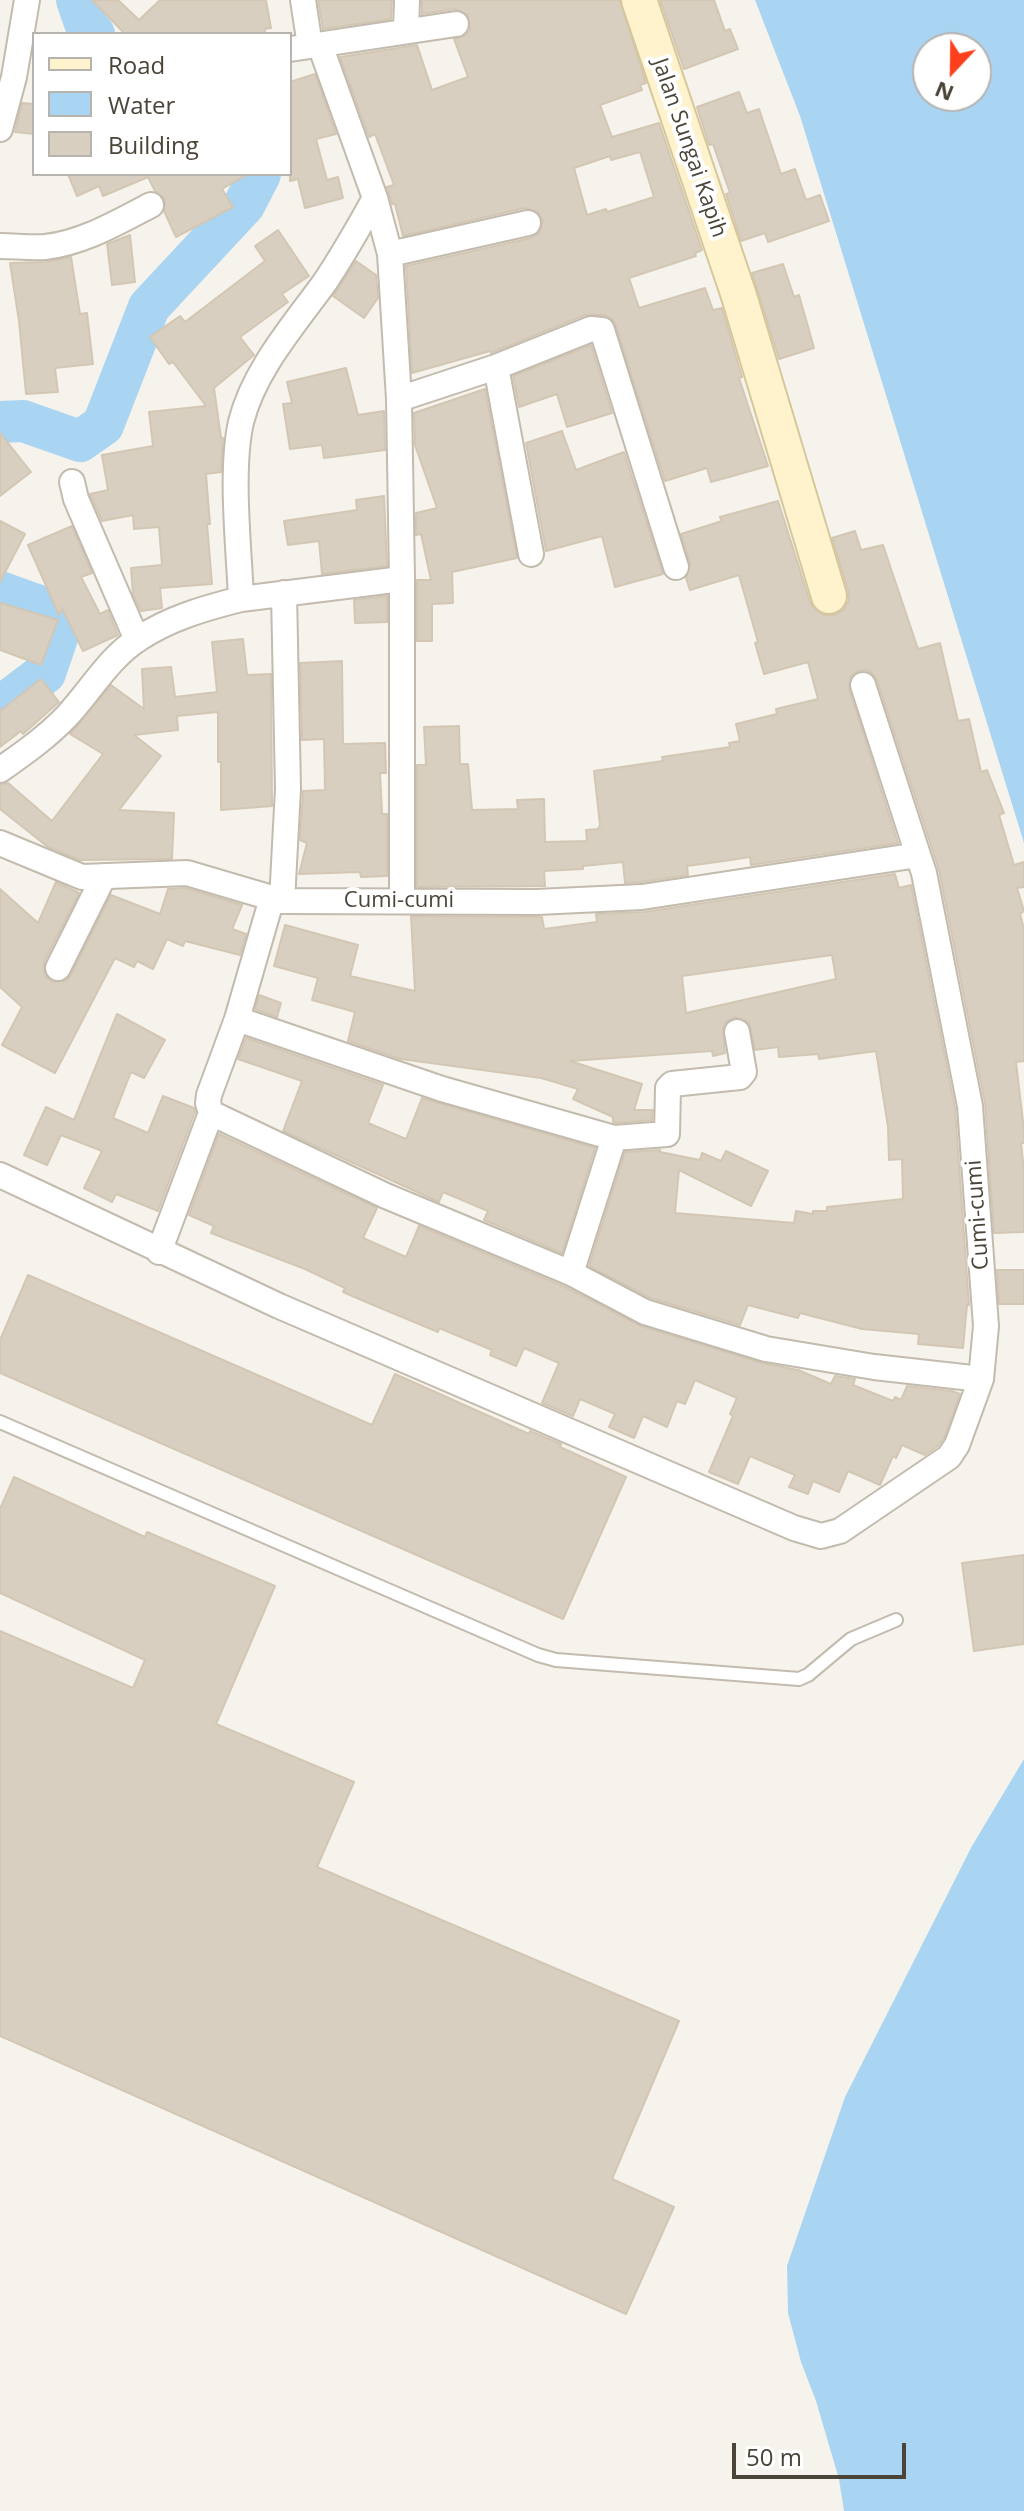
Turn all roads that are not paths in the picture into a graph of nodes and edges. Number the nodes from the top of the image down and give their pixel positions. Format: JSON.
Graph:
{"nodes":[{"id":1,"x":27,"y":0,"type":"edge"},
{"id":2,"x":303,"y":0,"type":"edge"},
{"id":3,"x":407,"y":0,"type":"edge"},
{"id":4,"x":639,"y":0,"type":"edge"},
{"id":5,"x":456,"y":24,"type":"dead end"},
{"id":6,"x":406,"y":30,"type":"junction"},
{"id":7,"x":307,"y":46,"type":"edge"},
{"id":8,"x":0,"y":129,"type":"edge"},
{"id":9,"x":375,"y":198,"type":"junction"},
{"id":10,"x":151,"y":205,"type":"dead end"},
{"id":11,"x":528,"y":223,"type":"dead end"},
{"id":12,"x":0,"y":246,"type":"edge"},
{"id":13,"x":390,"y":254,"type":"junction"},
{"id":14,"x":496,"y":367,"type":"junction"},
{"id":15,"x":399,"y":399,"type":"junction"},
{"id":16,"x":72,"y":482,"type":"dead end"},
{"id":17,"x":531,"y":554,"type":"dead end"},
{"id":18,"x":676,"y":567,"type":"dead end"},
{"id":19,"x":402,"y":579,"type":"junction"},
{"id":20,"x":284,"y":593,"type":"junction"},
{"id":21,"x":829,"y":596,"type":"dead end"},
{"id":22,"x":241,"y":599,"type":"junction"},
{"id":23,"x":137,"y":640,"type":"junction"},
{"id":24,"x":863,"y":685,"type":"dead end"},
{"id":25,"x":0,"y":770,"type":"edge"},
{"id":26,"x":0,"y":843,"type":"edge"},
{"id":27,"x":918,"y":855,"type":"junction"},
{"id":28,"x":104,"y":876,"type":"junction"},
{"id":29,"x":277,"y":899,"type":"junction"},
{"id":30,"x":402,"y":900,"type":"junction"},
{"id":31,"x":58,"y":968,"type":"dead end"},
{"id":32,"x":237,"y":1019,"type":"junction"},
{"id":33,"x":737,"y":1032,"type":"dead end"},
{"id":34,"x":211,"y":1113,"type":"junction"},
{"id":35,"x":614,"y":1138,"type":"junction"},
{"id":36,"x":0,"y":1175,"type":"edge"},
{"id":37,"x":159,"y":1252,"type":"junction"},
{"id":38,"x":571,"y":1273,"type":"junction"},
{"id":39,"x":981,"y":1379,"type":"junction"},
{"id":40,"x":0,"y":1422,"type":"edge"},
{"id":41,"x":896,"y":1620,"type":"dead end"}],
"edges":[{"from":1,"to":8,"type":"street"},
{"from":2,"to":7,"type":"street"},
{"from":3,"to":6,"type":"street"},
{"from":4,"to":21,"type":"street","name":"Jalan Sungai Kapih"},
{"from":5,"to":6,"type":"street"},
{"from":6,"to":7,"type":"street"},
{"from":7,"to":9,"type":"street"},
{"from":9,"to":13,"type":"street"},
{"from":9,"to":22,"type":"street"},
{"from":10,"to":12,"type":"street"},
{"from":11,"to":13,"type":"street"},
{"from":13,"to":15,"type":"street"},
{"from":14,"to":15,"type":"street"},
{"from":14,"to":17,"type":"street"},
{"from":14,"to":18,"type":"street"},
{"from":15,"to":19,"type":"street"},
{"from":16,"to":23,"type":"street"},
{"from":19,"to":20,"type":"street"},
{"from":19,"to":30,"type":"street"},
{"from":20,"to":22,"type":"street"},
{"from":20,"to":29,"type":"street"},
{"from":22,"to":23,"type":"street"},
{"from":23,"to":25,"type":"street"},
{"from":24,"to":27,"type":"street"},
{"from":26,"to":28,"type":"street","name":"Cumi-cumi"},
{"from":27,"to":30,"type":"street","name":"Cumi-cumi"},
{"from":27,"to":39,"type":"street","name":"Cumi-cumi"},
{"from":28,"to":29,"type":"street","name":"Cumi-cumi"},
{"from":28,"to":31,"type":"street"},
{"from":29,"to":30,"type":"street","name":"Cumi-cumi"},
{"from":29,"to":32,"type":"street"},
{"from":32,"to":34,"type":"street"},
{"from":32,"to":35,"type":"street"},
{"from":33,"to":35,"type":"street"},
{"from":34,"to":37,"type":"street"},
{"from":34,"to":38,"type":"street"},
{"from":35,"to":38,"type":"street"},
{"from":36,"to":37,"type":"street","name":"Cumi-cumi"},
{"from":37,"to":39,"type":"street","name":"Cumi-cumi"},
{"from":38,"to":39,"type":"street"},
{"from":40,"to":41,"type":"lane"}]}
